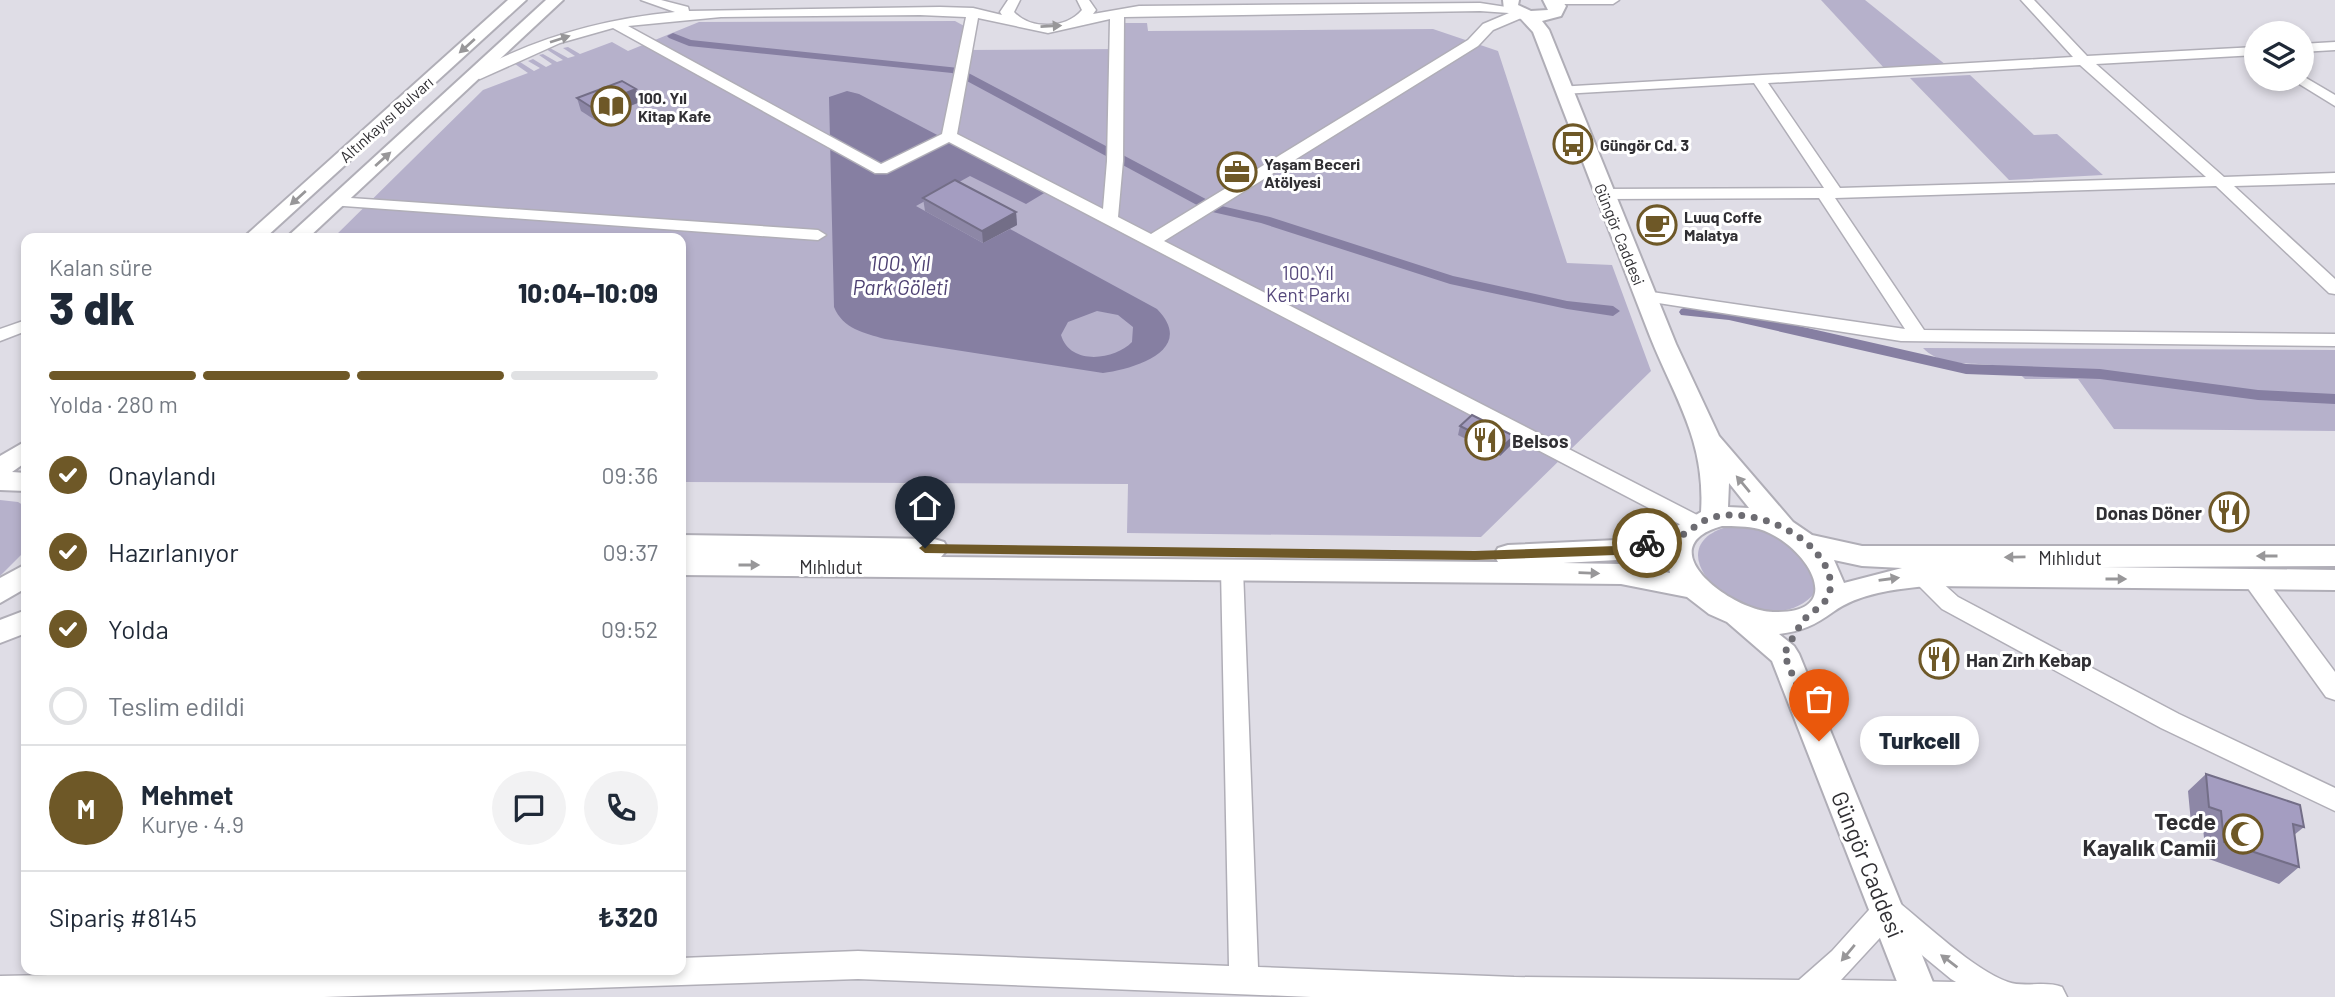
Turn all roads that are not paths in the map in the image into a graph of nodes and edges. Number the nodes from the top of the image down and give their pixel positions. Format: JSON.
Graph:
{"nodes":[{"id":1,"x":518,"y":0,"type":"edge"},
{"id":2,"x":555,"y":0,"type":"edge"},
{"id":3,"x":647,"y":0,"type":"edge"},
{"id":4,"x":1014,"y":0,"type":"edge"},
{"id":5,"x":1085,"y":0,"type":"edge"},
{"id":6,"x":1613,"y":0,"type":"edge"},
{"id":7,"x":2027,"y":0,"type":"edge"},
{"id":8,"x":1587,"y":2,"type":"edge"},
{"id":9,"x":1139,"y":10,"type":"junction"},
{"id":10,"x":1536,"y":10,"type":"edge"},
{"id":11,"x":969,"y":12,"type":"junction"},
{"id":12,"x":1117,"y":12,"type":"junction"},
{"id":13,"x":706,"y":13,"type":"junction"},
{"id":14,"x":1079,"y":20,"type":"junction"},
{"id":15,"x":1018,"y":23,"type":"junction"},
{"id":16,"x":615,"y":24,"type":"junction"},
{"id":17,"x":2335,"y":46,"type":"edge"},
{"id":18,"x":2314,"y":47,"type":"edge"},
{"id":19,"x":2244,"y":52,"type":"edge"},
{"id":20,"x":2084,"y":61,"type":"junction"},
{"id":21,"x":475,"y":76,"type":"junction"},
{"id":22,"x":1759,"y":80,"type":"junction"},
{"id":23,"x":2314,"y":88,"type":"edge"},
{"id":24,"x":1562,"y":90,"type":"junction"},
{"id":25,"x":2335,"y":102,"type":"edge"},
{"id":26,"x":949,"y":136,"type":"junction"},
{"id":27,"x":2335,"y":178,"type":"edge"},
{"id":28,"x":2220,"y":181,"type":"junction"},
{"id":29,"x":1830,"y":193,"type":"junction"},
{"id":30,"x":1605,"y":194,"type":"junction"},
{"id":31,"x":336,"y":202,"type":"junction"},
{"id":32,"x":1110,"y":219,"type":"junction"},
{"id":33,"x":259,"y":233,"type":"edge"},
{"id":34,"x":302,"y":233,"type":"edge"},
{"id":35,"x":818,"y":235,"type":"dead end"},
{"id":36,"x":1152,"y":241,"type":"junction"},
{"id":37,"x":2335,"y":289,"type":"edge"},
{"id":38,"x":1645,"y":296,"type":"junction"},
{"id":39,"x":21,"y":327,"type":"edge"},
{"id":40,"x":0,"y":335,"type":"edge"},
{"id":41,"x":1917,"y":335,"type":"junction"},
{"id":42,"x":2335,"y":340,"type":"edge"},
{"id":43,"x":1706,"y":435,"type":"junction"},
{"id":44,"x":21,"y":453,"type":"edge"},
{"id":45,"x":0,"y":468,"type":"edge"},
{"id":46,"x":0,"y":481,"type":"edge"},
{"id":47,"x":21,"y":482,"type":"edge"},
{"id":48,"x":1698,"y":525,"type":"junction"},
{"id":49,"x":1796,"y":536,"type":"junction"},
{"id":50,"x":686,"y":545,"type":"edge"},
{"id":51,"x":2335,"y":556,"type":"edge"},
{"id":52,"x":686,"y":565,"type":"edge"},
{"id":53,"x":1232,"y":569,"type":"junction"},
{"id":54,"x":1920,"y":576,"type":"junction"},
{"id":55,"x":21,"y":578,"type":"edge"},
{"id":56,"x":2335,"y":580,"type":"edge"},
{"id":57,"x":2255,"y":581,"type":"junction"},
{"id":58,"x":21,"y":586,"type":"edge"},
{"id":59,"x":1694,"y":588,"type":"junction"},
{"id":60,"x":0,"y":593,"type":"edge"},
{"id":61,"x":1815,"y":610,"type":"junction"},
{"id":62,"x":1738,"y":616,"type":"junction"},
{"id":63,"x":21,"y":623,"type":"edge"},
{"id":64,"x":0,"y":632,"type":"edge"},
{"id":65,"x":1784,"y":654,"type":"junction"},
{"id":66,"x":2335,"y":690,"type":"edge"},
{"id":67,"x":2335,"y":800,"type":"edge"},
{"id":68,"x":1886,"y":910,"type":"junction"},
{"id":69,"x":686,"y":974,"type":"edge"},
{"id":70,"x":672,"y":975,"type":"edge"},
{"id":71,"x":374,"y":976,"type":"edge"},
{"id":72,"x":1244,"y":981,"type":"junction"},
{"id":73,"x":411,"y":989,"type":"edge"},
{"id":74,"x":0,"y":990,"type":"edge"},
{"id":75,"x":1450,"y":993,"type":"edge"},
{"id":76,"x":1824,"y":994,"type":"edge"},
{"id":77,"x":1921,"y":995,"type":"edge"},
{"id":78,"x":2006,"y":997,"type":"edge"},
{"id":79,"x":2052,"y":997,"type":"edge"}],
"edges":[{"from":1,"to":33,"type":"main road","name":"Altınkayısı Bulvarı","one_way":true},
{"from":2,"to":21,"type":"main road","name":"Altınkayısı Bulvarı"},
{"from":3,"to":13,"type":"street"},
{"from":4,"to":11,"type":"street"},
{"from":4,"to":15,"type":"street"},
{"from":5,"to":9,"type":"street"},
{"from":5,"to":14,"type":"street"},
{"from":6,"to":8,"type":"street"},
{"from":7,"to":20,"type":"street"},
{"from":8,"to":10,"type":"street"},
{"from":9,"to":10,"type":"street"},
{"from":9,"to":12,"type":"street"},
{"from":10,"to":24,"type":"main road","name":"Güngör Caddesi"},
{"from":10,"to":36,"type":"street"},
{"from":11,"to":13,"type":"street"},
{"from":11,"to":15,"type":"street"},
{"from":11,"to":26,"type":"street"},
{"from":12,"to":14,"type":"street"},
{"from":12,"to":32,"type":"street"},
{"from":13,"to":16,"type":"street"},
{"from":15,"to":14,"type":"street","one_way":true},
{"from":21,"to":16,"type":"street","one_way":true},
{"from":16,"to":26,"type":"street"},
{"from":17,"to":18,"type":"street"},
{"from":19,"to":20,"type":"street"},
{"from":20,"to":22,"type":"street"},
{"from":20,"to":28,"type":"street"},
{"from":31,"to":21,"type":"main road","name":"Altınkayısı Bulvarı","one_way":true},
{"from":22,"to":24,"type":"street"},
{"from":22,"to":29,"type":"street"},
{"from":23,"to":25,"type":"street"},
{"from":24,"to":30,"type":"main road","name":"Güngör Caddesi"},
{"from":26,"to":32,"type":"street"},
{"from":27,"to":28,"type":"street"},
{"from":28,"to":29,"type":"street"},
{"from":28,"to":37,"type":"street"},
{"from":29,"to":30,"type":"street"},
{"from":29,"to":41,"type":"street"},
{"from":30,"to":38,"type":"main road","name":"Güngör Caddesi"},
{"from":31,"to":34,"type":"main road","name":"Altınkayısı Bulvarı"},
{"from":31,"to":35,"type":"street"},
{"from":32,"to":36,"type":"street"},
{"from":36,"to":48,"type":"street"},
{"from":38,"to":41,"type":"street"},
{"from":38,"to":43,"type":"main road","name":"Güngör Caddesi"},
{"from":39,"to":40,"type":"street"},
{"from":41,"to":42,"type":"street"},
{"from":43,"to":48,"type":"main road"},
{"from":49,"to":43,"type":"main road","one_way":true},
{"from":44,"to":45,"type":"main road"},
{"from":46,"to":47,"type":"main road"},
{"from":48,"to":49,"type":"main road"},
{"from":48,"to":50,"type":"main road","name":"Mıhlıdut"},
{"from":48,"to":59,"type":"main road"},
{"from":51,"to":49,"type":"main road","name":"Mıhlıdut","one_way":true},
{"from":49,"to":61,"type":"main road"},
{"from":52,"to":53,"type":"main road","name":"Mıhlıdut","one_way":true},
{"from":53,"to":59,"type":"main road","name":"Mıhlıdut","one_way":true},
{"from":53,"to":72,"type":"street"},
{"from":54,"to":57,"type":"main road","name":"Mıhlıdut","one_way":true},
{"from":61,"to":54,"type":"main road","name":"Mıhlıdut","one_way":true},
{"from":54,"to":67,"type":"street"},
{"from":55,"to":60,"type":"main road"},
{"from":56,"to":57,"type":"main road","name":"Mıhlıdut"},
{"from":57,"to":66,"type":"street"},
{"from":58,"to":60,"type":"main road"},
{"from":59,"to":62,"type":"main road"},
{"from":61,"to":62,"type":"main road"},
{"from":61,"to":65,"type":"main road"},
{"from":62,"to":65,"type":"main road"},
{"from":63,"to":64,"type":"main road"},
{"from":65,"to":68,"type":"main road","name":"Güngör Caddesi"},
{"from":68,"to":76,"type":"street","one_way":true},
{"from":68,"to":77,"type":"main road","name":"Güngör Caddesi"},
{"from":78,"to":68,"type":"street","one_way":true},
{"from":69,"to":72,"type":"street"},
{"from":70,"to":73,"type":"street"},
{"from":71,"to":73,"type":"street"},
{"from":71,"to":74,"type":"street"},
{"from":72,"to":75,"type":"street"},
{"from":75,"to":76,"type":"street"},
{"from":76,"to":77,"type":"street"},
{"from":77,"to":78,"type":"street"},
{"from":78,"to":79,"type":"street"}]}
